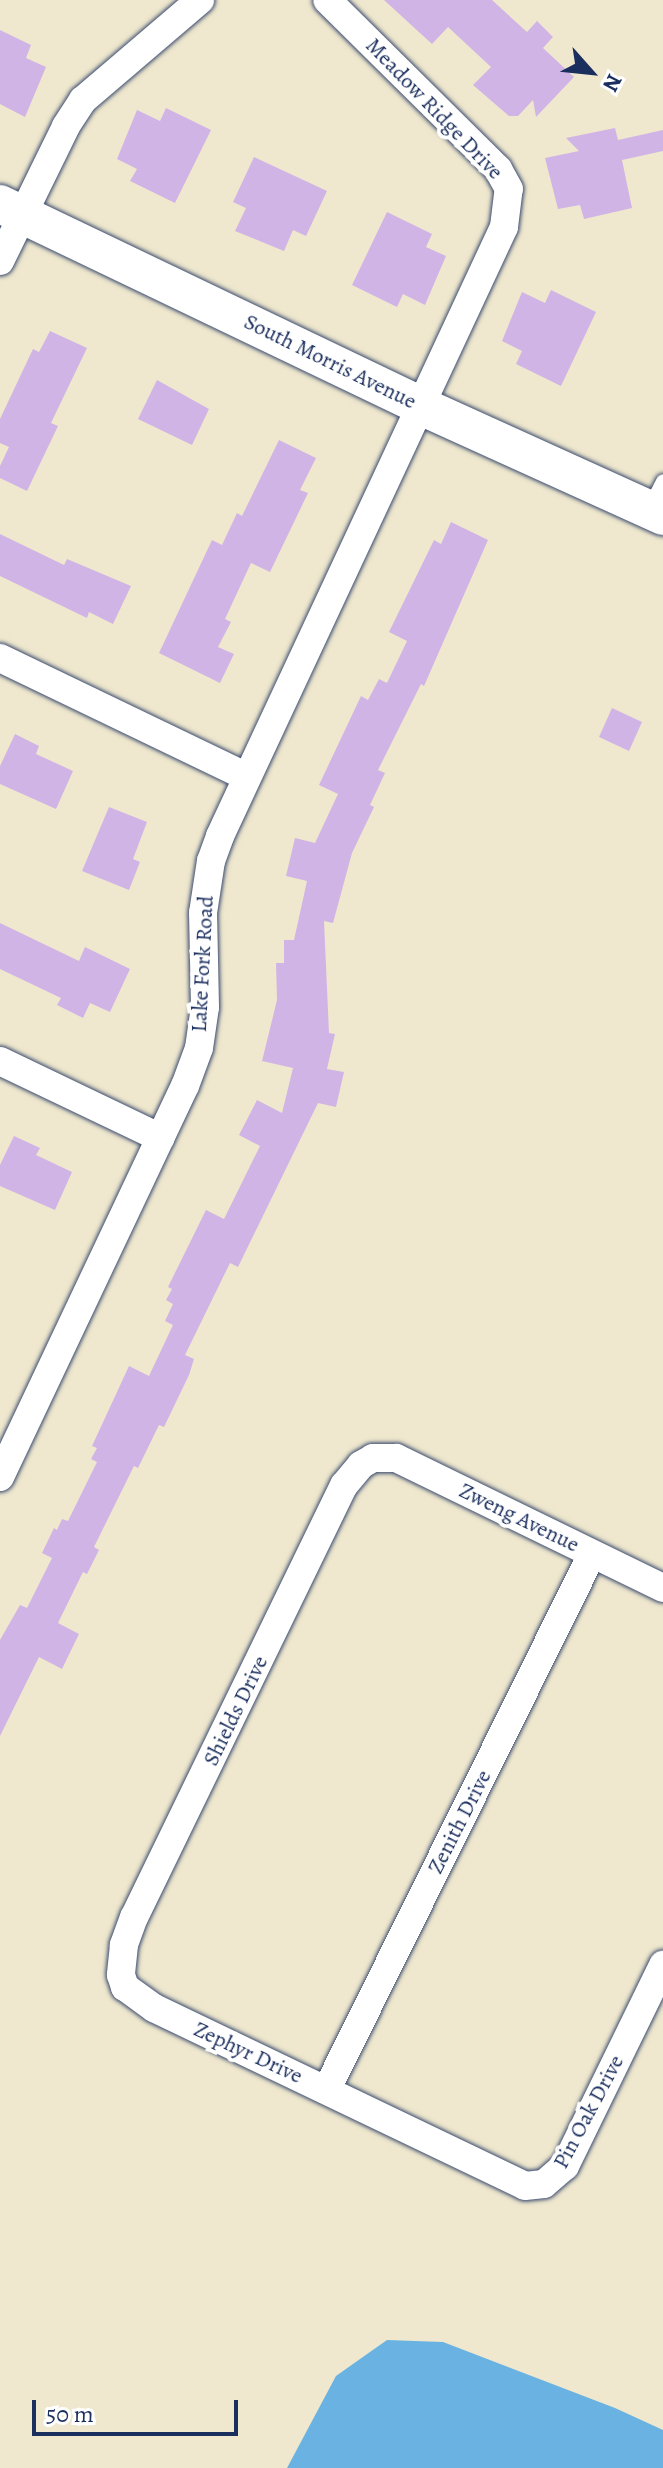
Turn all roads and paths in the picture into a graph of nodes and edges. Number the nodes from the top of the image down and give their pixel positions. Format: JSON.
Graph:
{"nodes":[{"id":1,"x":200,"y":0,"type":"edge"},
{"id":2,"x":327,"y":0,"type":"edge"},
{"id":3,"x":11,"y":209,"type":"edge"},
{"id":4,"x":0,"y":261,"type":"edge"},
{"id":5,"x":423,"y":407,"type":"junction"},
{"id":6,"x":658,"y":502,"type":"edge"},
{"id":7,"x":0,"y":658,"type":"edge"},
{"id":8,"x":247,"y":777,"type":"junction"},
{"id":9,"x":0,"y":1061,"type":"edge"},
{"id":10,"x":161,"y":1138,"type":"junction"},
{"id":11,"x":373,"y":1458,"type":"joint"},
{"id":12,"x":2,"y":1469,"type":"edge"},
{"id":13,"x":592,"y":1554,"type":"junction"},
{"id":14,"x":663,"y":1588,"type":"edge"},
{"id":15,"x":663,"y":1965,"type":"edge"},
{"id":16,"x":121,"y":1975,"type":"joint"},
{"id":17,"x":327,"y":2089,"type":"junction"},
{"id":18,"x":386,"y":2119,"type":"joint"}],
"edges":[{"from":1,"to":3,"type":"street"},
{"from":2,"to":5,"type":"street","name":"Meadow Ridge Drive"},
{"from":3,"to":4,"type":"street"},
{"from":3,"to":5,"type":"street","name":"South Morris Avenue"},
{"from":5,"to":6,"type":"street","name":"South Morris Avenue"},
{"from":5,"to":8,"type":"street","name":"Lake Fork Road"},
{"from":7,"to":8,"type":"street"},
{"from":8,"to":10,"type":"street","name":"Lake Fork Road"},
{"from":9,"to":10,"type":"street"},
{"from":10,"to":12,"type":"street","name":"Lake Fork Road"},
{"from":11,"to":13,"type":"street","name":"Zweng Avenue"},
{"from":11,"to":16,"type":"street","name":"Shields Drive"},
{"from":13,"to":14,"type":"street","name":"Zweng Avenue"},
{"from":13,"to":17,"type":"street","name":"Zenith Drive"},
{"from":15,"to":18,"type":"street","name":"Pin Oak Drive"},
{"from":16,"to":17,"type":"street","name":"Zephyr Drive"},
{"from":17,"to":18,"type":"street","name":"Zephyr Drive"}]}
